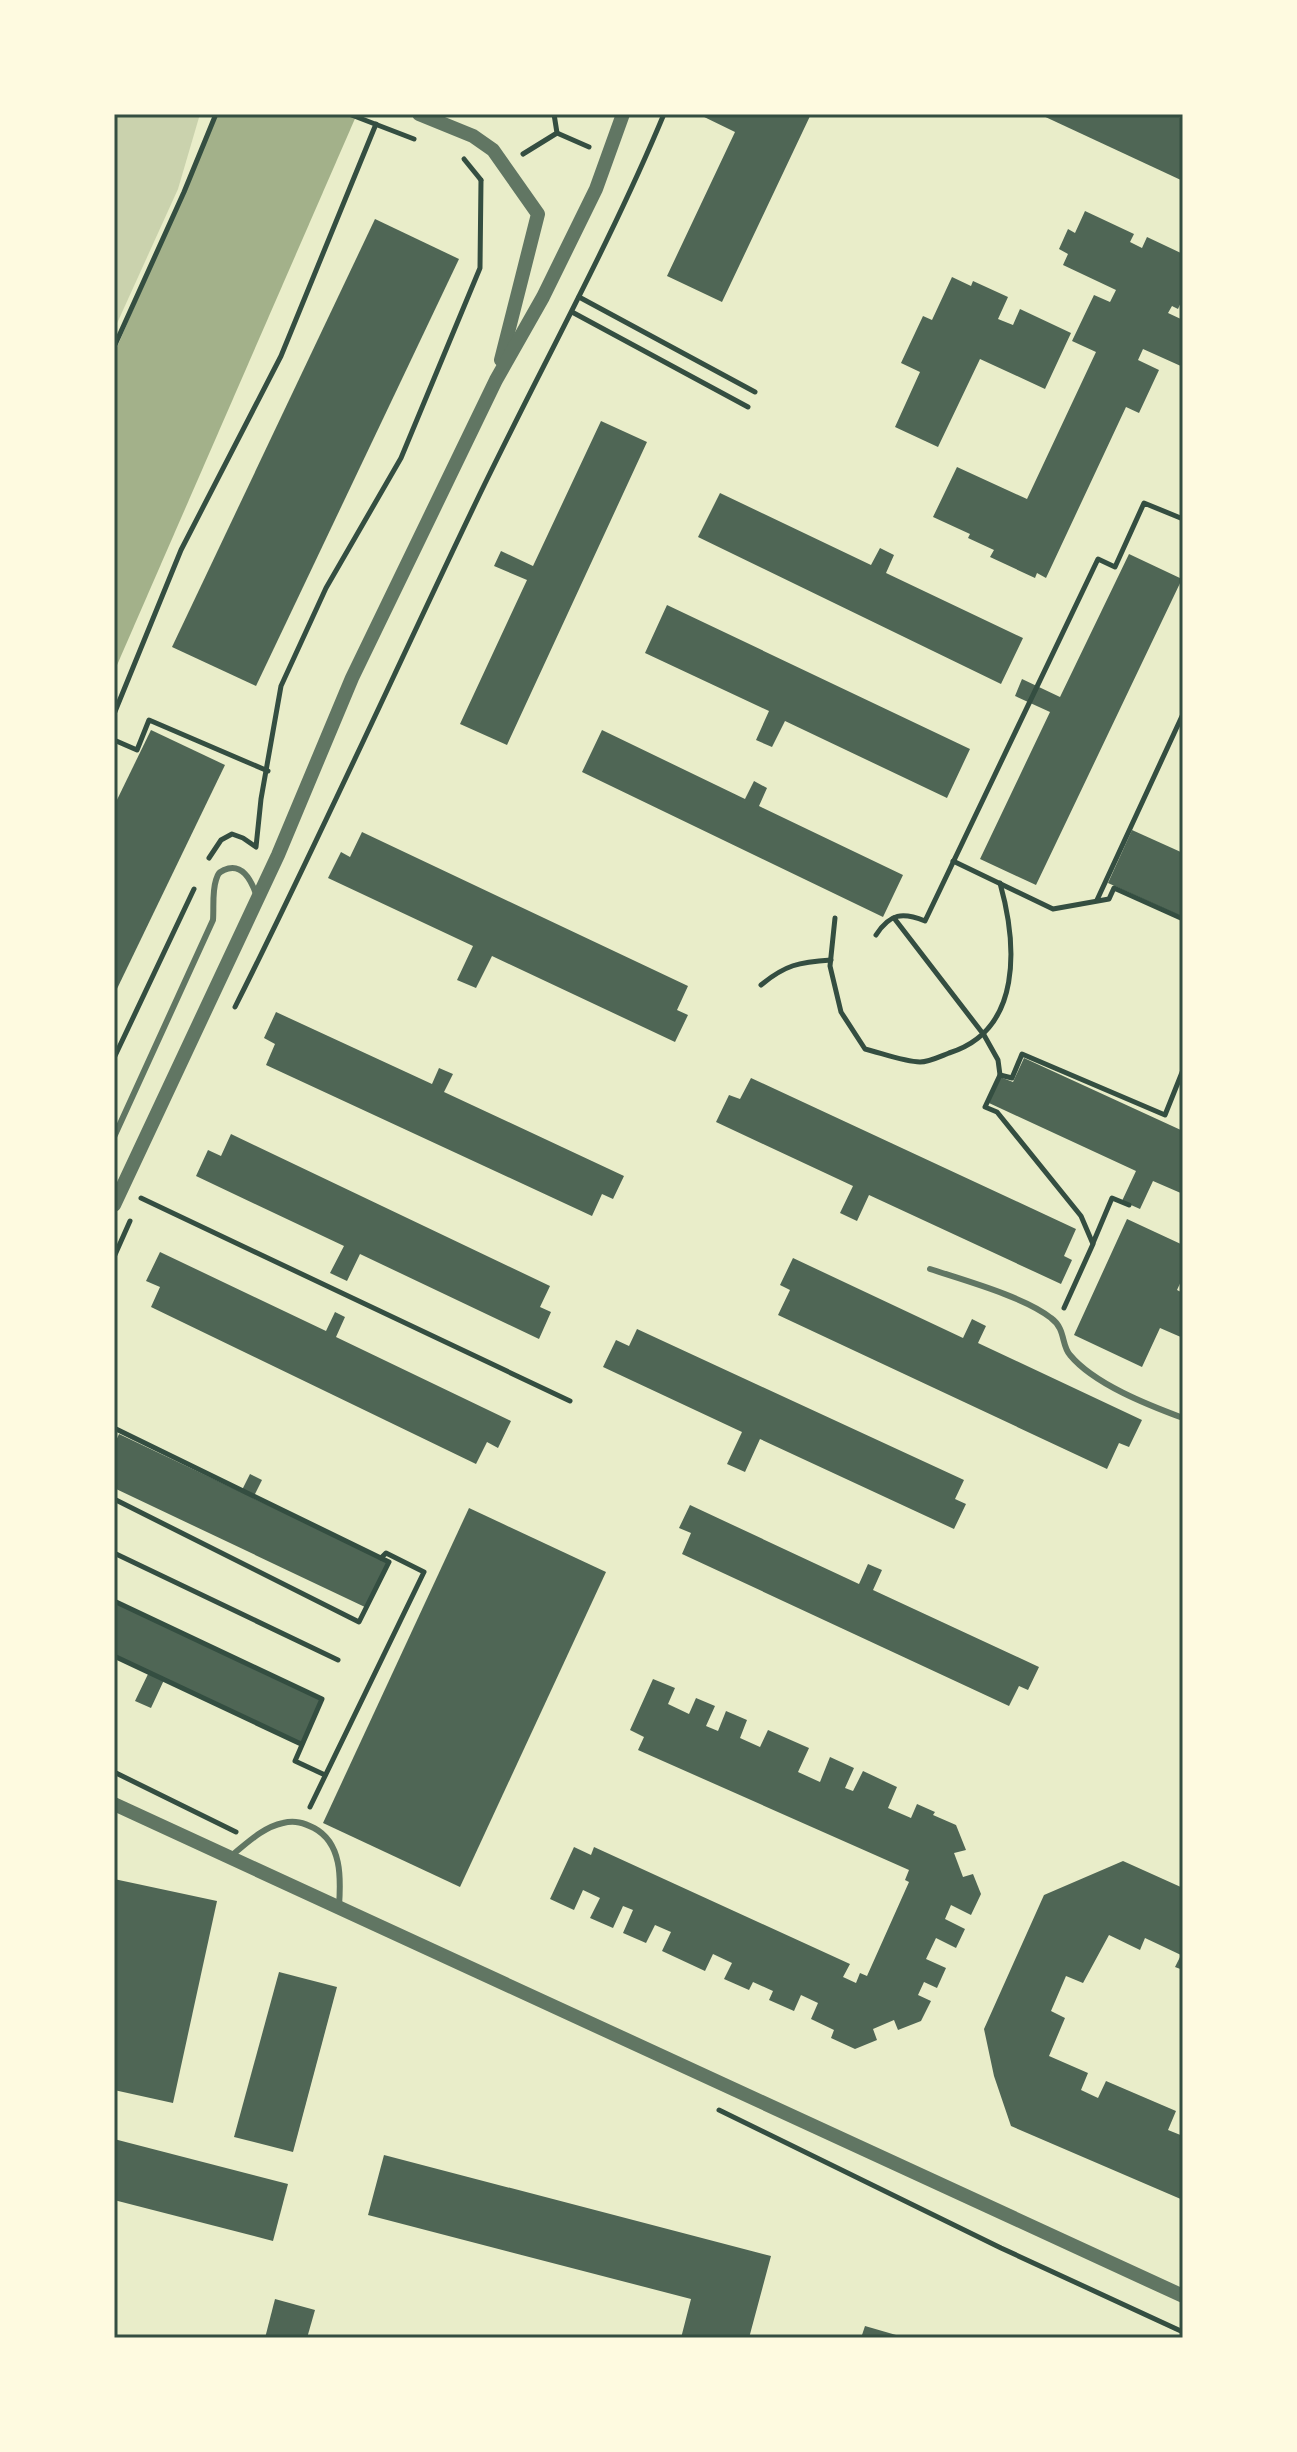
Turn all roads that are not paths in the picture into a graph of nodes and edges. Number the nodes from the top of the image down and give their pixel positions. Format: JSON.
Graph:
{"nodes":[{"id":1,"x":419,"y":114,"type":"edge"},
{"id":2,"x":623,"y":114,"type":"edge"},
{"id":3,"x":496,"y":380,"type":"junction"},
{"id":4,"x":258,"y":897,"type":"junction"},
{"id":5,"x":114,"y":1137,"type":"edge"},
{"id":6,"x":114,"y":1205,"type":"edge"},
{"id":7,"x":930,"y":1269,"type":"dead end"},
{"id":8,"x":1183,"y":1418,"type":"edge"},
{"id":9,"x":114,"y":1804,"type":"edge"},
{"id":10,"x":231,"y":1856,"type":"junction"},
{"id":11,"x":339,"y":1906,"type":"junction"},
{"id":12,"x":1183,"y":2296,"type":"edge"}],
"edges":[{"from":1,"to":3,"type":"street"},
{"from":2,"to":3,"type":"street"},
{"from":3,"to":4,"type":"street"},
{"from":4,"to":5,"type":"lane"},
{"from":4,"to":6,"type":"street"},
{"from":7,"to":8,"type":"lane"},
{"from":9,"to":10,"type":"street"},
{"from":10,"to":11,"type":"street"},
{"from":10,"to":11,"type":"lane"},
{"from":11,"to":12,"type":"street"}]}
